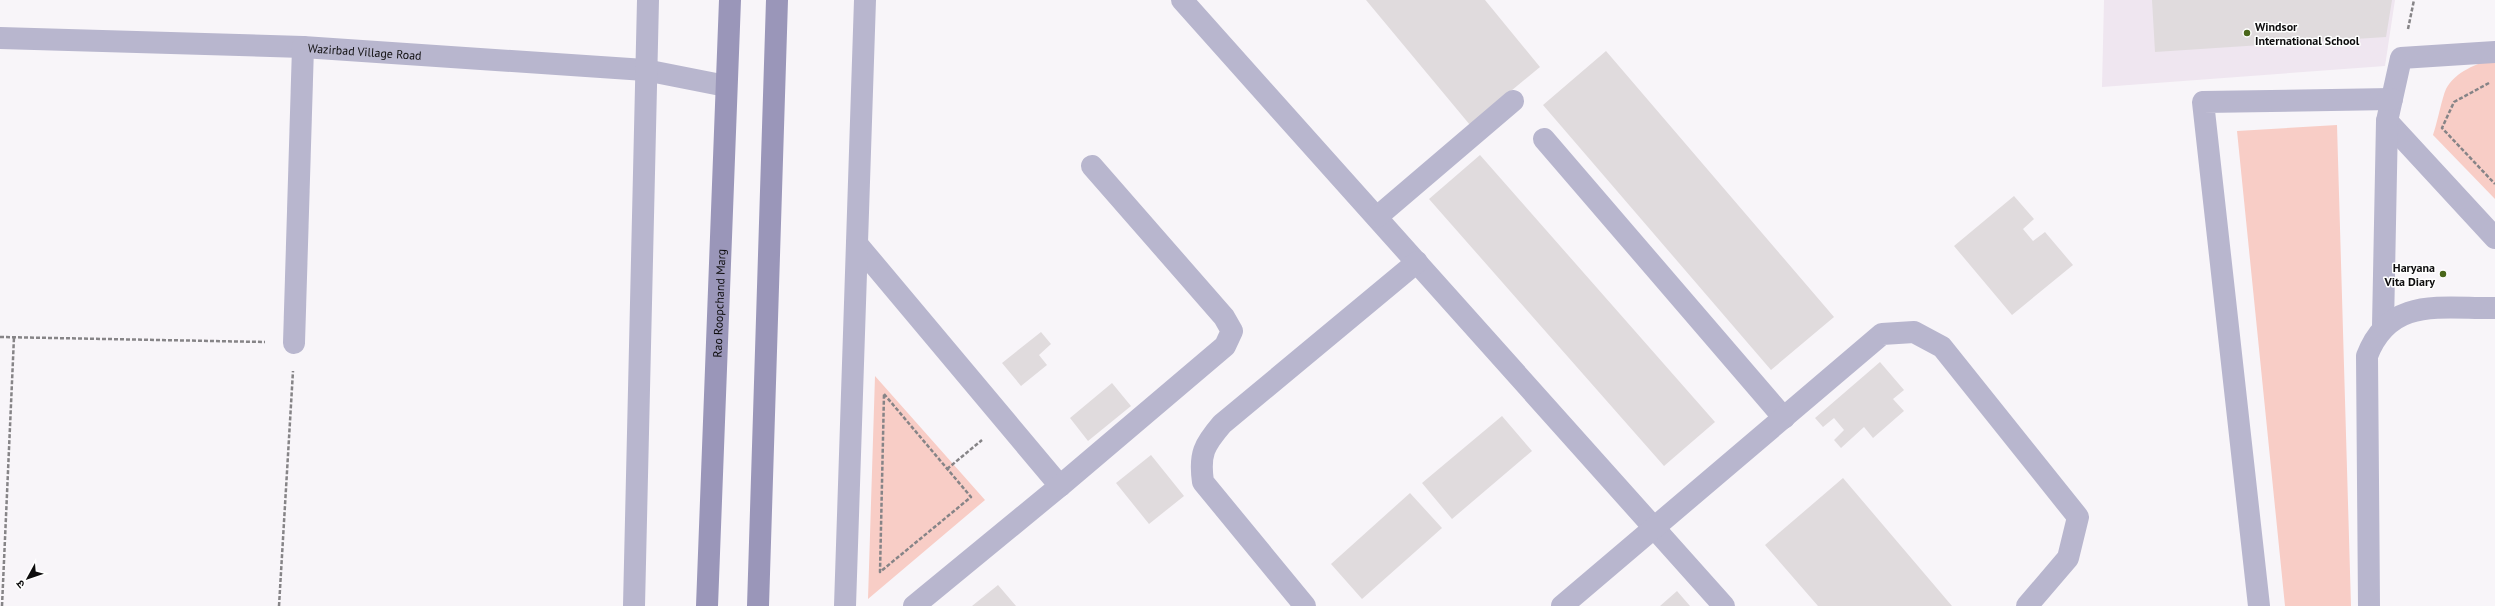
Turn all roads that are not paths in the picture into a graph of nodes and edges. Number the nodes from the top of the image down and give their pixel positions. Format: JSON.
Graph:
{"nodes":[{"id":1,"x":648,"y":0,"type":"edge"},
{"id":2,"x":730,"y":0,"type":"edge"},
{"id":3,"x":777,"y":0,"type":"edge"},
{"id":4,"x":865,"y":0,"type":"edge"},
{"id":5,"x":1182,"y":0,"type":"edge"},
{"id":6,"x":0,"y":38,"type":"edge"},
{"id":7,"x":303,"y":47,"type":"junction"},
{"id":8,"x":2495,"y":52,"type":"edge"},
{"id":9,"x":644,"y":70,"type":"junction"},
{"id":10,"x":726,"y":86,"type":"junction"},
{"id":11,"x":2392,"y":99,"type":"junction"},
{"id":12,"x":1513,"y":101,"type":"dead end"},
{"id":13,"x":2387,"y":122,"type":"junction"},
{"id":14,"x":1544,"y":139,"type":"dead end"},
{"id":15,"x":1092,"y":166,"type":"dead end"},
{"id":16,"x":1377,"y":217,"type":"junction"},
{"id":17,"x":2495,"y":238,"type":"edge"},
{"id":18,"x":857,"y":244,"type":"junction"},
{"id":19,"x":1416,"y":262,"type":"junction"},
{"id":20,"x":2495,"y":308,"type":"edge"},
{"id":21,"x":2383,"y":326,"type":"junction"},
{"id":22,"x":294,"y":343,"type":"road end"},
{"id":23,"x":1784,"y":418,"type":"junction"},
{"id":24,"x":1060,"y":486,"type":"junction"},
{"id":25,"x":1654,"y":528,"type":"junction"},
{"id":26,"x":634,"y":606,"type":"edge"},
{"id":27,"x":707,"y":606,"type":"edge"},
{"id":28,"x":758,"y":606,"type":"edge"},
{"id":29,"x":845,"y":606,"type":"edge"},
{"id":30,"x":914,"y":606,"type":"edge"},
{"id":31,"x":1305,"y":606,"type":"edge"},
{"id":32,"x":1562,"y":606,"type":"edge"},
{"id":33,"x":1724,"y":606,"type":"edge"},
{"id":34,"x":2027,"y":606,"type":"edge"},
{"id":35,"x":2258,"y":606,"type":"edge"},
{"id":36,"x":2369,"y":606,"type":"edge"}],
"edges":[{"from":1,"to":9,"type":"street"},
{"from":2,"to":10,"type":"main road","name":"Rao Roopchand Marg"},
{"from":3,"to":28,"type":"main road"},
{"from":4,"to":18,"type":"street"},
{"from":5,"to":16,"type":"street"},
{"from":6,"to":7,"type":"street","name":"Wazirbad Village Road"},
{"from":7,"to":9,"type":"street","name":"Wazirbad Village Road"},
{"from":7,"to":22,"type":"street"},
{"from":8,"to":11,"type":"street"},
{"from":9,"to":10,"type":"street","name":"Wazirbad Village Road"},
{"from":9,"to":26,"type":"street"},
{"from":10,"to":27,"type":"main road","name":"Rao Roopchand Marg"},
{"from":11,"to":13,"type":"street"},
{"from":11,"to":35,"type":"street"},
{"from":12,"to":16,"type":"street"},
{"from":13,"to":17,"type":"street"},
{"from":13,"to":21,"type":"street"},
{"from":14,"to":23,"type":"street"},
{"from":15,"to":24,"type":"street"},
{"from":16,"to":19,"type":"street"},
{"from":18,"to":24,"type":"street"},
{"from":18,"to":29,"type":"street"},
{"from":19,"to":25,"type":"street"},
{"from":19,"to":31,"type":"street"},
{"from":20,"to":21,"type":"street"},
{"from":21,"to":36,"type":"street"},
{"from":23,"to":25,"type":"street"},
{"from":23,"to":34,"type":"street"},
{"from":24,"to":30,"type":"street"},
{"from":25,"to":32,"type":"street"},
{"from":25,"to":33,"type":"street"}]}
